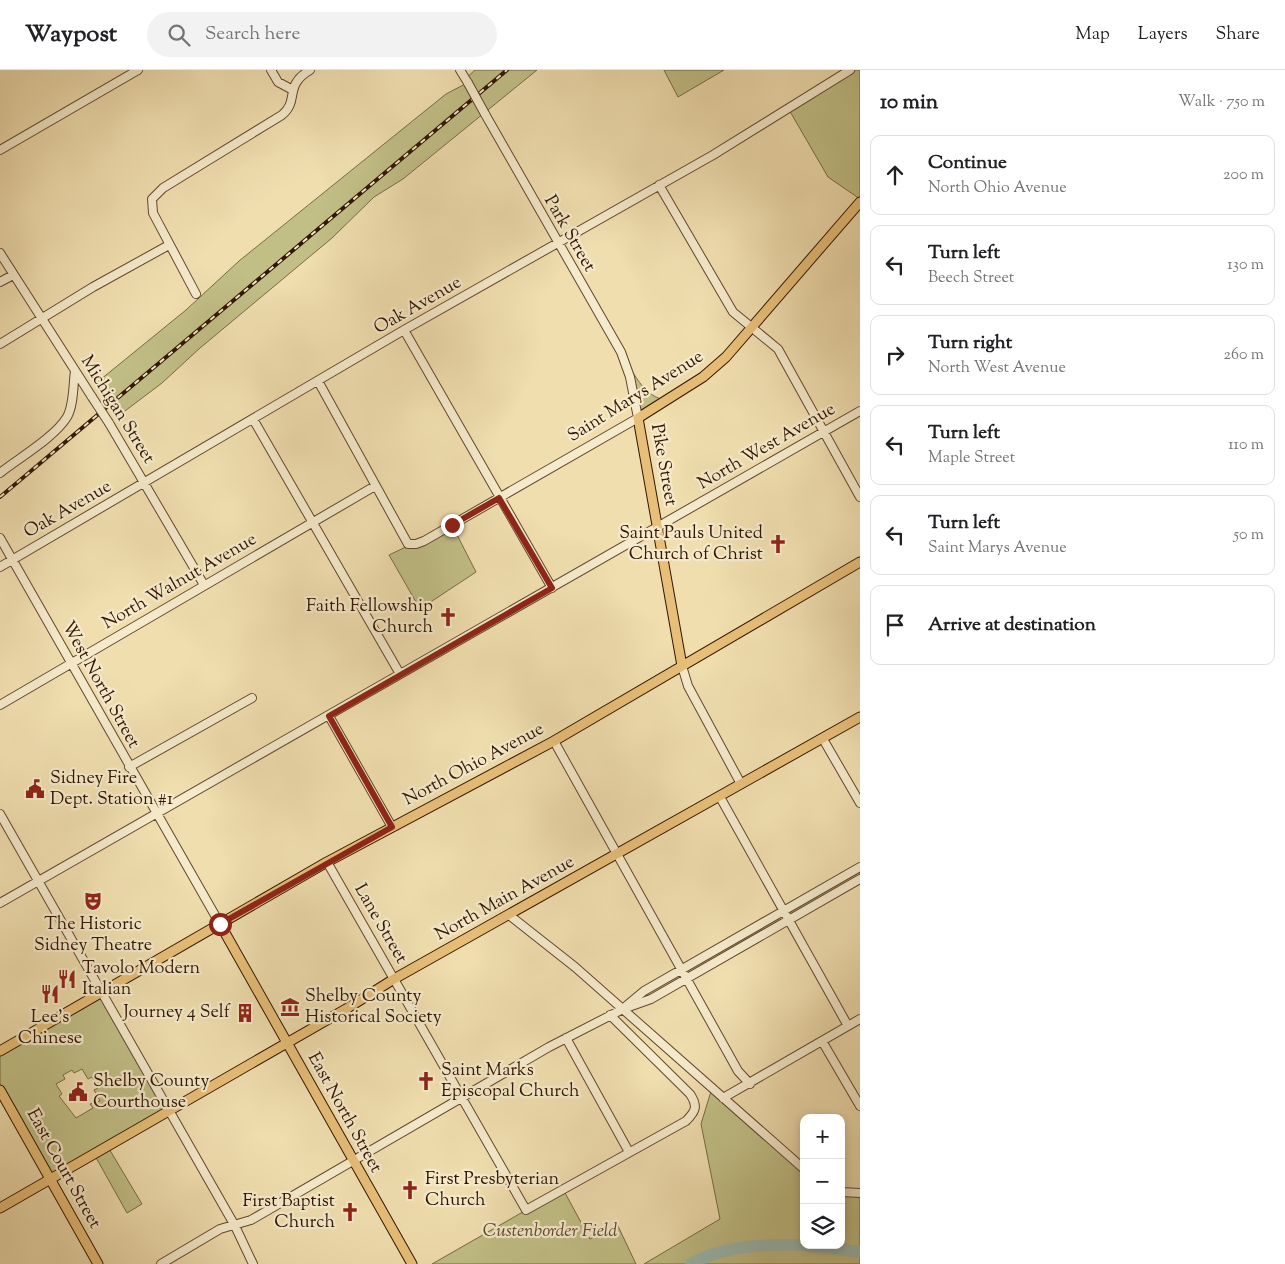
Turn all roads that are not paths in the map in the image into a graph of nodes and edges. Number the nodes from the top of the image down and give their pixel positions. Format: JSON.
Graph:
{"nodes":[{"id":1,"x":138,"y":70,"type":"edge"},
{"id":2,"x":271,"y":70,"type":"edge"},
{"id":3,"x":310,"y":70,"type":"edge"},
{"id":4,"x":460,"y":70,"type":"edge"},
{"id":5,"x":850,"y":70,"type":"edge"},
{"id":6,"x":291,"y":89,"type":"junction"},
{"id":7,"x":0,"y":150,"type":"edge"},
{"id":8,"x":659,"y":185,"type":"junction"},
{"id":9,"x":860,"y":202,"type":"edge"},
{"id":10,"x":558,"y":244,"type":"junction"},
{"id":11,"x":169,"y":245,"type":"junction"},
{"id":12,"x":0,"y":253,"type":"edge"},
{"id":13,"x":13,"y":275,"type":"junction"},
{"id":14,"x":0,"y":282,"type":"edge"},
{"id":15,"x":196,"y":294,"type":"dead end"},
{"id":16,"x":40,"y":319,"type":"junction"},
{"id":17,"x":752,"y":328,"type":"junction"},
{"id":18,"x":404,"y":330,"type":"junction"},
{"id":19,"x":0,"y":344,"type":"edge"},
{"id":20,"x":75,"y":370,"type":"junction"},
{"id":21,"x":318,"y":381,"type":"junction"},
{"id":22,"x":860,"y":411,"type":"edge"},
{"id":23,"x":638,"y":418,"type":"junction"},
{"id":24,"x":253,"y":419,"type":"junction"},
{"id":25,"x":824,"y":432,"type":"junction"},
{"id":26,"x":0,"y":473,"type":"edge"},
{"id":27,"x":145,"y":483,"type":"junction"},
{"id":28,"x":375,"y":486,"type":"junction"},
{"id":29,"x":860,"y":497,"type":"edge"},
{"id":30,"x":499,"y":498,"type":"junction"},
{"id":31,"x":313,"y":523,"type":"junction"},
{"id":32,"x":658,"y":528,"type":"junction"},
{"id":33,"x":0,"y":538,"type":"edge"},
{"id":34,"x":13,"y":560,"type":"junction"},
{"id":35,"x":860,"y":562,"type":"edge"},
{"id":36,"x":0,"y":567,"type":"edge"},
{"id":37,"x":204,"y":585,"type":"junction"},
{"id":38,"x":552,"y":588,"type":"junction"},
{"id":39,"x":71,"y":664,"type":"junction"},
{"id":40,"x":682,"y":666,"type":"junction"},
{"id":41,"x":400,"y":674,"type":"junction"},
{"id":42,"x":252,"y":698,"type":"dead end"},
{"id":43,"x":0,"y":705,"type":"edge"},
{"id":44,"x":329,"y":716,"type":"junction"},
{"id":45,"x":860,"y":717,"type":"edge"},
{"id":46,"x":823,"y":738,"type":"junction"},
{"id":47,"x":554,"y":741,"type":"junction"},
{"id":48,"x":129,"y":767,"type":"junction"},
{"id":49,"x":741,"y":784,"type":"junction"},
{"id":50,"x":720,"y":797,"type":"junction"},
{"id":51,"x":860,"y":804,"type":"edge"},
{"id":52,"x":0,"y":814,"type":"edge"},
{"id":53,"x":156,"y":814,"type":"junction"},
{"id":54,"x":392,"y":827,"type":"junction"},
{"id":55,"x":616,"y":854,"type":"junction"},
{"id":56,"x":327,"y":862,"type":"junction"},
{"id":57,"x":860,"y":867,"type":"edge"},
{"id":58,"x":860,"y":879,"type":"edge"},
{"id":59,"x":38,"y":881,"type":"junction"},
{"id":60,"x":0,"y":903,"type":"edge"},
{"id":61,"x":784,"y":910,"type":"junction"},
{"id":62,"x":508,"y":915,"type":"junction"},
{"id":63,"x":790,"y":919,"type":"junction"},
{"id":64,"x":220,"y":924,"type":"junction"},
{"id":65,"x":683,"y":969,"type":"junction"},
{"id":66,"x":688,"y":978,"type":"junction"},
{"id":67,"x":394,"y":979,"type":"junction"},
{"id":68,"x":101,"y":994,"type":"junction"},
{"id":69,"x":623,"y":1009,"type":"junction"},
{"id":70,"x":610,"y":1015,"type":"junction"},
{"id":71,"x":860,"y":1019,"type":"edge"},
{"id":72,"x":848,"y":1026,"type":"junction"},
{"id":73,"x":566,"y":1038,"type":"junction"},
{"id":74,"x":822,"y":1041,"type":"junction"},
{"id":75,"x":286,"y":1044,"type":"junction"},
{"id":76,"x":0,"y":1051,"type":"edge"},
{"id":77,"x":750,"y":1084,"type":"junction"},
{"id":78,"x":0,"y":1090,"type":"edge"},
{"id":79,"x":723,"y":1098,"type":"junction"},
{"id":80,"x":462,"y":1099,"type":"junction"},
{"id":81,"x":860,"y":1106,"type":"edge"},
{"id":82,"x":167,"y":1111,"type":"junction"},
{"id":83,"x":629,"y":1152,"type":"junction"},
{"id":84,"x":353,"y":1162,"type":"junction"},
{"id":85,"x":800,"y":1165,"type":"edge"},
{"id":86,"x":50,"y":1179,"type":"junction"},
{"id":87,"x":845,"y":1192,"type":"edge"},
{"id":88,"x":860,"y":1193,"type":"edge"},
{"id":89,"x":0,"y":1208,"type":"edge"},
{"id":90,"x":235,"y":1226,"type":"junction"},
{"id":91,"x":98,"y":1264,"type":"edge"},
{"id":92,"x":161,"y":1264,"type":"edge"},
{"id":93,"x":253,"y":1264,"type":"edge"},
{"id":94,"x":412,"y":1264,"type":"edge"}],
"edges":[{"from":1,"to":7,"type":"street"},
{"from":2,"to":6,"type":"street"},
{"from":3,"to":6,"type":"street"},
{"from":4,"to":10,"type":"street","name":"Park Street","bridge":true},
{"from":5,"to":8,"type":"street","name":"Oak Avenue"},
{"from":6,"to":11,"type":"street"},
{"from":8,"to":10,"type":"street","name":"Oak Avenue"},
{"from":8,"to":17,"type":"street"},
{"from":9,"to":17,"type":"main road","name":"Saint Marys Avenue"},
{"from":10,"to":18,"type":"street","name":"Oak Avenue"},
{"from":10,"to":23,"type":"street","name":"Park Street"},
{"from":11,"to":15,"type":"street"},
{"from":11,"to":16,"type":"street"},
{"from":12,"to":13,"type":"street","name":"Michigan Street"},
{"from":13,"to":14,"type":"street"},
{"from":13,"to":16,"type":"street","name":"Michigan Street"},
{"from":16,"to":19,"type":"street"},
{"from":16,"to":20,"type":"street","name":"Michigan Street"},
{"from":17,"to":23,"type":"main road","name":"Saint Marys Avenue"},
{"from":17,"to":25,"type":"street"},
{"from":18,"to":21,"type":"street","name":"Oak Avenue"},
{"from":18,"to":30,"type":"street"},
{"from":20,"to":26,"type":"street"},
{"from":20,"to":27,"type":"street","name":"Michigan Street","bridge":true},
{"from":21,"to":24,"type":"street","name":"Oak Avenue"},
{"from":21,"to":28,"type":"street"},
{"from":22,"to":25,"type":"street","name":"North West Avenue"},
{"from":23,"to":30,"type":"street","name":"Saint Marys Avenue"},
{"from":23,"to":32,"type":"main road","name":"Pike Street"},
{"from":24,"to":27,"type":"street","name":"Oak Avenue"},
{"from":24,"to":31,"type":"street"},
{"from":25,"to":29,"type":"street"},
{"from":25,"to":32,"type":"street","name":"North West Avenue"},
{"from":27,"to":34,"type":"street","name":"Oak Avenue"},
{"from":27,"to":37,"type":"street","name":"Michigan Street"},
{"from":28,"to":30,"type":"street","name":"Saint Marys Avenue"},
{"from":28,"to":31,"type":"street","name":"North Walnut Avenue"},
{"from":30,"to":38,"type":"street"},
{"from":31,"to":37,"type":"street","name":"North Walnut Avenue"},
{"from":31,"to":41,"type":"street"},
{"from":32,"to":38,"type":"street","name":"North West Avenue"},
{"from":32,"to":40,"type":"main road","name":"Pike Street"},
{"from":33,"to":34,"type":"street","name":"West North Street"},
{"from":34,"to":36,"type":"street","name":"Oak Avenue"},
{"from":34,"to":39,"type":"street","name":"West North Street"},
{"from":35,"to":40,"type":"main road","name":"North Ohio Avenue"},
{"from":37,"to":39,"type":"street","name":"North Walnut Avenue"},
{"from":38,"to":41,"type":"street","name":"North West Avenue"},
{"from":39,"to":43,"type":"street","name":"North Walnut Avenue"},
{"from":39,"to":48,"type":"street","name":"West North Street"},
{"from":40,"to":47,"type":"main road","name":"North Ohio Avenue"},
{"from":40,"to":49,"type":"street"},
{"from":41,"to":44,"type":"street","name":"North West Avenue"},
{"from":42,"to":48,"type":"street"},
{"from":44,"to":53,"type":"street","name":"North West Avenue"},
{"from":44,"to":54,"type":"street"},
{"from":45,"to":46,"type":"main road","name":"North Main Avenue"},
{"from":46,"to":49,"type":"main road","name":"North Main Avenue"},
{"from":46,"to":51,"type":"street"},
{"from":47,"to":54,"type":"main road","name":"North Ohio Avenue"},
{"from":47,"to":55,"type":"street"},
{"from":48,"to":53,"type":"street","name":"West North Street"},
{"from":49,"to":50,"type":"main road","name":"North Main Avenue"},
{"from":50,"to":55,"type":"main road","name":"North Main Avenue"},
{"from":50,"to":61,"type":"street"},
{"from":52,"to":59,"type":"street"},
{"from":53,"to":59,"type":"street","name":"North West Avenue"},
{"from":53,"to":64,"type":"street","name":"West North Street"},
{"from":54,"to":56,"type":"main road","name":"North Ohio Avenue"},
{"from":55,"to":62,"type":"main road","name":"North Main Avenue"},
{"from":55,"to":65,"type":"street"},
{"from":56,"to":64,"type":"main road","name":"North Ohio Avenue"},
{"from":56,"to":67,"type":"street","name":"Lane Street"},
{"from":57,"to":61,"type":"street"},
{"from":58,"to":63,"type":"street"},
{"from":59,"to":60,"type":"street","name":"North West Avenue"},
{"from":59,"to":68,"type":"street"},
{"from":61,"to":63,"type":"street"},
{"from":61,"to":65,"type":"street"},
{"from":62,"to":67,"type":"main road","name":"North Main Avenue"},
{"from":62,"to":69,"type":"street"},
{"from":63,"to":66,"type":"street"},
{"from":63,"to":72,"type":"street"},
{"from":64,"to":68,"type":"main road","name":"North Ohio Avenue"},
{"from":64,"to":75,"type":"main road","name":"East North Street"},
{"from":65,"to":66,"type":"street"},
{"from":65,"to":69,"type":"street"},
{"from":66,"to":69,"type":"street"},
{"from":66,"to":77,"type":"street"},
{"from":67,"to":75,"type":"main road","name":"North Main Avenue"},
{"from":67,"to":80,"type":"street","name":"Lane Street"},
{"from":68,"to":76,"type":"main road","name":"North Ohio Avenue"},
{"from":68,"to":82,"type":"street"},
{"from":69,"to":70,"type":"street"},
{"from":69,"to":79,"type":"street"},
{"from":70,"to":73,"type":"street"},
{"from":70,"to":83,"type":"street"},
{"from":71,"to":72,"type":"street"},
{"from":72,"to":74,"type":"street"},
{"from":73,"to":80,"type":"street"},
{"from":73,"to":83,"type":"street"},
{"from":74,"to":77,"type":"street"},
{"from":74,"to":81,"type":"street"},
{"from":75,"to":82,"type":"main road","name":"North Main Avenue"},
{"from":75,"to":84,"type":"main road","name":"East North Street"},
{"from":77,"to":79,"type":"street"},
{"from":78,"to":86,"type":"main road","name":"East Court Street"},
{"from":79,"to":85,"type":"street"},
{"from":80,"to":83,"type":"street","name":"Lane Street"},
{"from":80,"to":84,"type":"street"},
{"from":82,"to":86,"type":"main road","name":"North Main Avenue"},
{"from":82,"to":90,"type":"street"},
{"from":84,"to":90,"type":"street"},
{"from":84,"to":94,"type":"main road","name":"East North Street"},
{"from":86,"to":89,"type":"main road","name":"North Main Avenue"},
{"from":86,"to":91,"type":"main road","name":"East Court Street"},
{"from":87,"to":88,"type":"street"},
{"from":90,"to":92,"type":"street"},
{"from":90,"to":93,"type":"street"}]}
